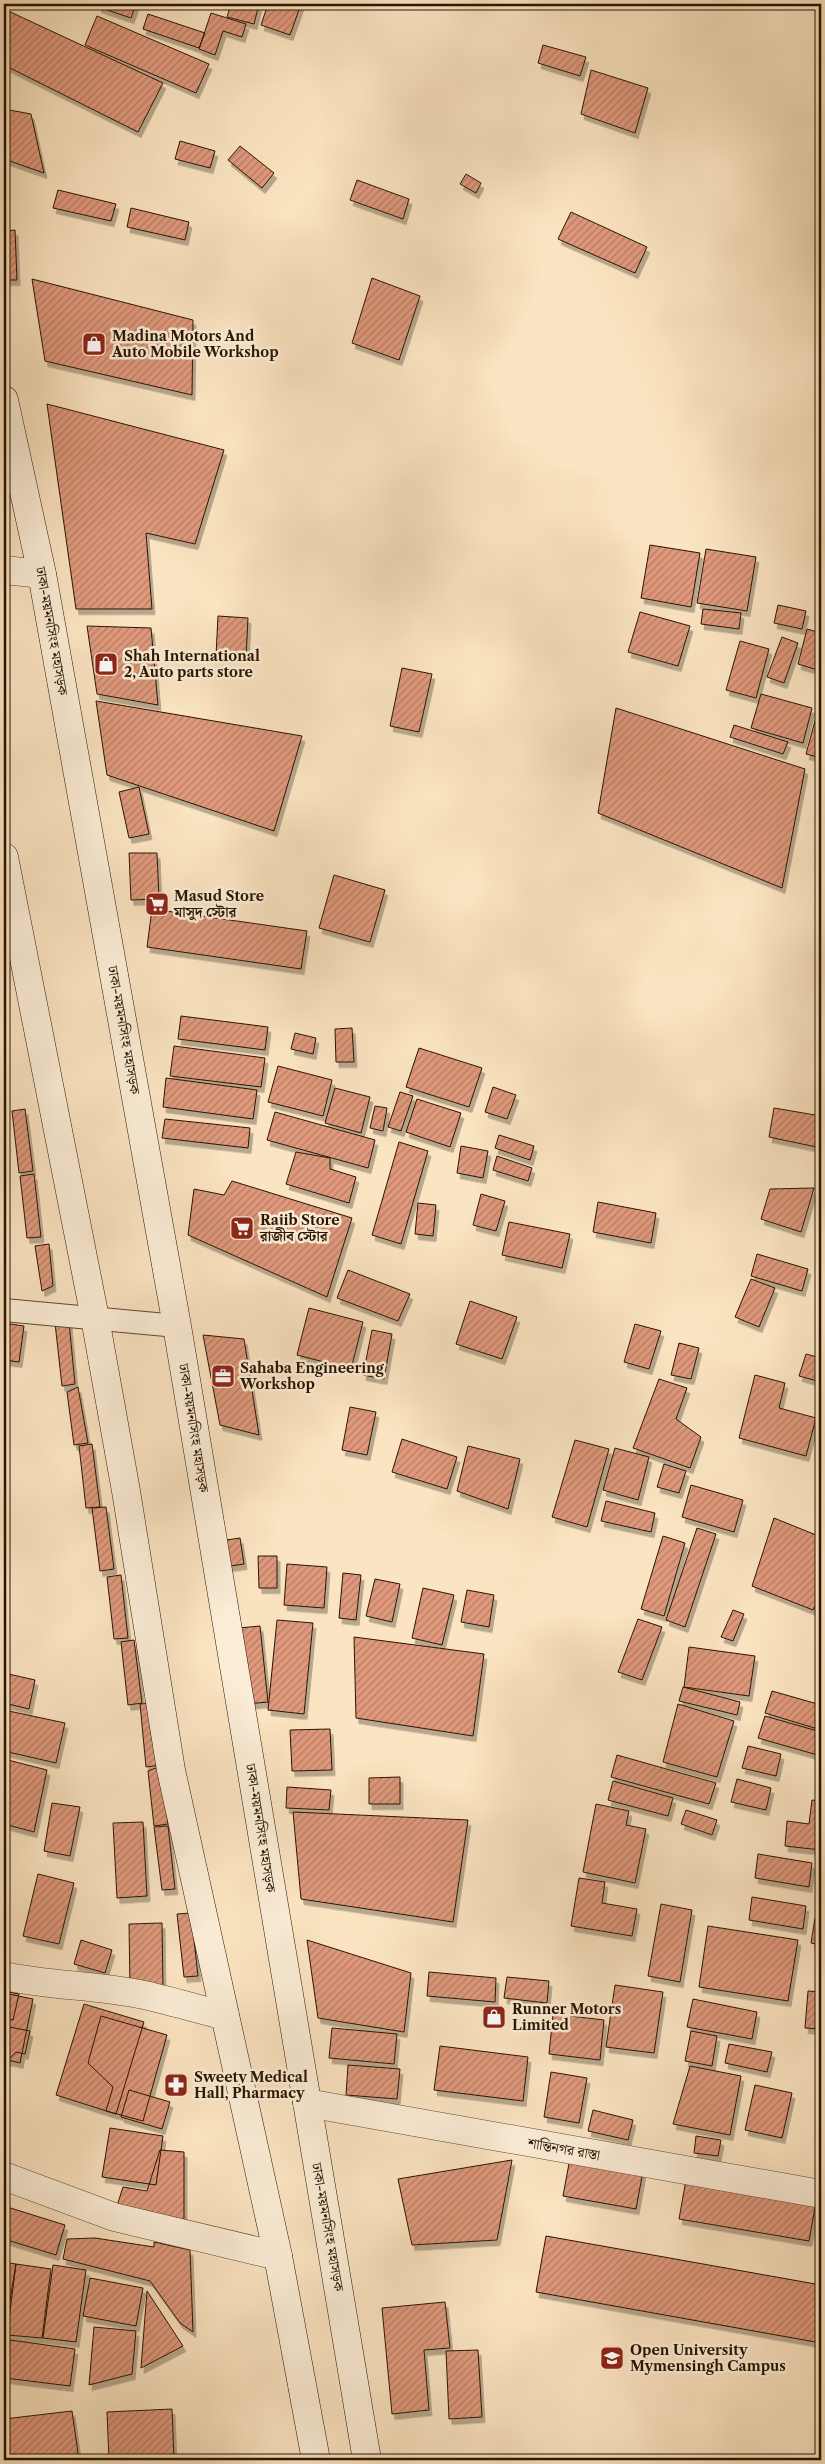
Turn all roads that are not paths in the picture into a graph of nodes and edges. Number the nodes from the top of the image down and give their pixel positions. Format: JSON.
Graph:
{"nodes":[{"id":1,"x":4,"y":400,"type":"edge"},
{"id":2,"x":4,"y":570,"type":"edge"},
{"id":3,"x":42,"y":574,"type":"junction"},
{"id":4,"x":4,"y":857,"type":"edge"},
{"id":5,"x":4,"y":1310,"type":"edge"},
{"id":6,"x":95,"y":1318,"type":"junction"},
{"id":7,"x":177,"y":1326,"type":"junction"},
{"id":8,"x":4,"y":1976,"type":"edge"},
{"id":9,"x":225,"y":2016,"type":"junction"},
{"id":10,"x":307,"y":2103,"type":"junction"},
{"id":11,"x":4,"y":2176,"type":"edge"},
{"id":12,"x":821,"y":2194,"type":"edge"},
{"id":13,"x":278,"y":2256,"type":"junction"},
{"id":14,"x":316,"y":2460,"type":"edge"},
{"id":15,"x":367,"y":2460,"type":"edge"}],
"edges":[{"from":1,"to":3,"type":"main road","name":"ঢাকা-ময়মনসিংহ মহাসড়ক"},
{"from":2,"to":3,"type":"main road"},
{"from":3,"to":7,"type":"main road","name":"ঢাকা-ময়মনসিংহ মহাসড়ক"},
{"from":4,"to":6,"type":"main road"},
{"from":5,"to":6,"type":"lane"},
{"from":6,"to":7,"type":"lane"},
{"from":6,"to":9,"type":"main road"},
{"from":7,"to":10,"type":"main road","name":"ঢাকা-ময়মনসিংহ মহাসড়ক"},
{"from":8,"to":9,"type":"main road"},
{"from":9,"to":13,"type":"main road"},
{"from":10,"to":12,"type":"main road","name":"শান্তিনগর রাস্তা"},
{"from":10,"to":15,"type":"main road","name":"ঢাকা-ময়মনসিংহ মহাসড়ক"},
{"from":11,"to":13,"type":"main road"},
{"from":13,"to":14,"type":"main road"}]}
